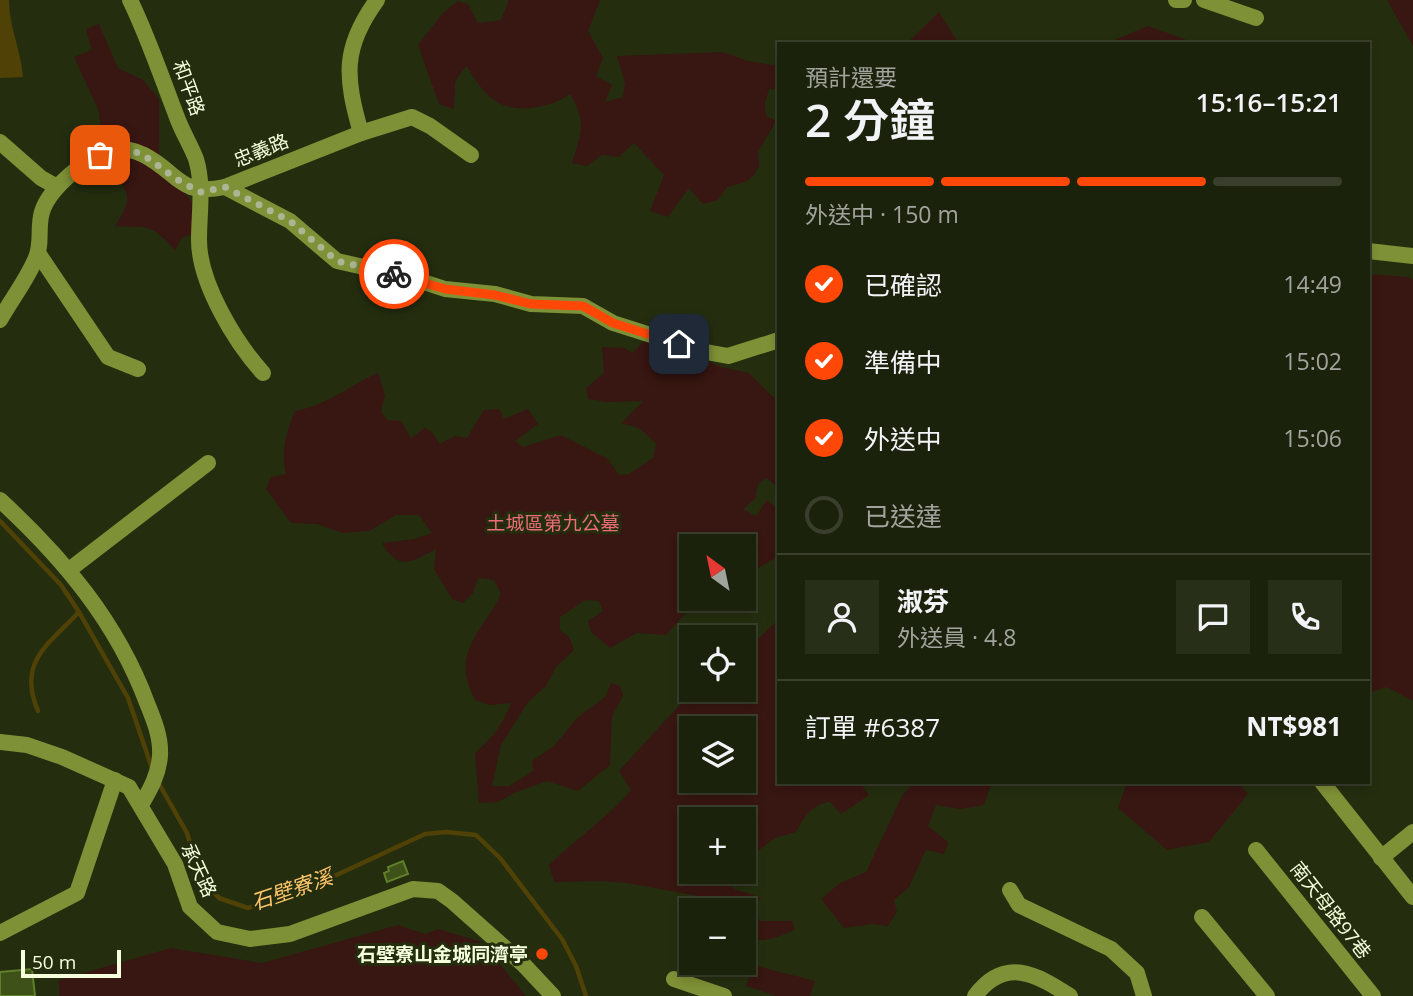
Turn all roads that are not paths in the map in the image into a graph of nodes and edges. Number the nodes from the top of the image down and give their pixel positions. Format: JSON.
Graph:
{"nodes":[{"id":1,"x":130,"y":0,"type":"edge"},
{"id":2,"x":377,"y":0,"type":"edge"},
{"id":3,"x":1176,"y":0,"type":"edge"},
{"id":4,"x":1184,"y":0,"type":"edge"},
{"id":5,"x":1204,"y":0,"type":"edge"},
{"id":6,"x":1256,"y":18,"type":"dead end"},
{"id":7,"x":361,"y":133,"type":"junction"},
{"id":8,"x":0,"y":142,"type":"edge"},
{"id":9,"x":471,"y":155,"type":"dead end"},
{"id":10,"x":57,"y":187,"type":"junction"},
{"id":11,"x":225,"y":187,"type":"junction"},
{"id":12,"x":201,"y":192,"type":"junction"},
{"id":13,"x":1370,"y":251,"type":"edge"},
{"id":14,"x":38,"y":253,"type":"junction"},
{"id":15,"x":1413,"y":256,"type":"edge"},
{"id":16,"x":0,"y":320,"type":"edge"},
{"id":17,"x":777,"y":341,"type":"edge"},
{"id":18,"x":138,"y":369,"type":"dead end"},
{"id":19,"x":263,"y":373,"type":"dead end"},
{"id":20,"x":208,"y":463,"type":"dead end"},
{"id":21,"x":0,"y":500,"type":"edge"},
{"id":22,"x":69,"y":570,"type":"junction"},
{"id":23,"x":0,"y":742,"type":"edge"},
{"id":24,"x":115,"y":780,"type":"junction"},
{"id":25,"x":1324,"y":784,"type":"edge"},
{"id":26,"x":141,"y":805,"type":"junction"},
{"id":27,"x":1413,"y":832,"type":"edge"},
{"id":28,"x":1256,"y":849,"type":"dead end"},
{"id":29,"x":1381,"y":858,"type":"junction"},
{"id":30,"x":1010,"y":890,"type":"dead end"},
{"id":31,"x":1413,"y":897,"type":"edge"},
{"id":32,"x":1202,"y":917,"type":"dead end"},
{"id":33,"x":0,"y":933,"type":"edge"},
{"id":34,"x":674,"y":979,"type":"dead end"},
{"id":35,"x":553,"y":996,"type":"edge"},
{"id":36,"x":724,"y":996,"type":"edge"},
{"id":37,"x":975,"y":996,"type":"edge"},
{"id":38,"x":1070,"y":996,"type":"edge"},
{"id":39,"x":1144,"y":996,"type":"edge"},
{"id":40,"x":1267,"y":996,"type":"edge"},
{"id":41,"x":1373,"y":996,"type":"edge"}],
"edges":[{"from":1,"to":12,"type":"street","name":"和平路"},
{"from":2,"to":7,"type":"street"},
{"from":3,"to":4,"type":"street"},
{"from":5,"to":6,"type":"street"},
{"from":7,"to":9,"type":"street","name":"忠義路"},
{"from":7,"to":11,"type":"street","name":"忠義路"},
{"from":8,"to":10,"type":"street"},
{"from":10,"to":12,"type":"street"},
{"from":10,"to":14,"type":"street"},
{"from":11,"to":12,"type":"street","name":"忠義路"},
{"from":11,"to":17,"type":"street"},
{"from":12,"to":19,"type":"street","name":"和平路"},
{"from":13,"to":15,"type":"street"},
{"from":14,"to":16,"type":"street"},
{"from":14,"to":18,"type":"street"},
{"from":20,"to":22,"type":"street"},
{"from":21,"to":22,"type":"street"},
{"from":22,"to":26,"type":"street"},
{"from":23,"to":24,"type":"street","name":"承天路"},
{"from":24,"to":26,"type":"street","name":"承天路"},
{"from":24,"to":33,"type":"street"},
{"from":25,"to":29,"type":"street"},
{"from":26,"to":35,"type":"street","name":"承天路"},
{"from":27,"to":29,"type":"street"},
{"from":28,"to":41,"type":"street","name":"南天母路97巷"},
{"from":29,"to":31,"type":"street"},
{"from":30,"to":39,"type":"street"},
{"from":32,"to":40,"type":"street"},
{"from":34,"to":36,"type":"street"},
{"from":37,"to":38,"type":"street"}]}
